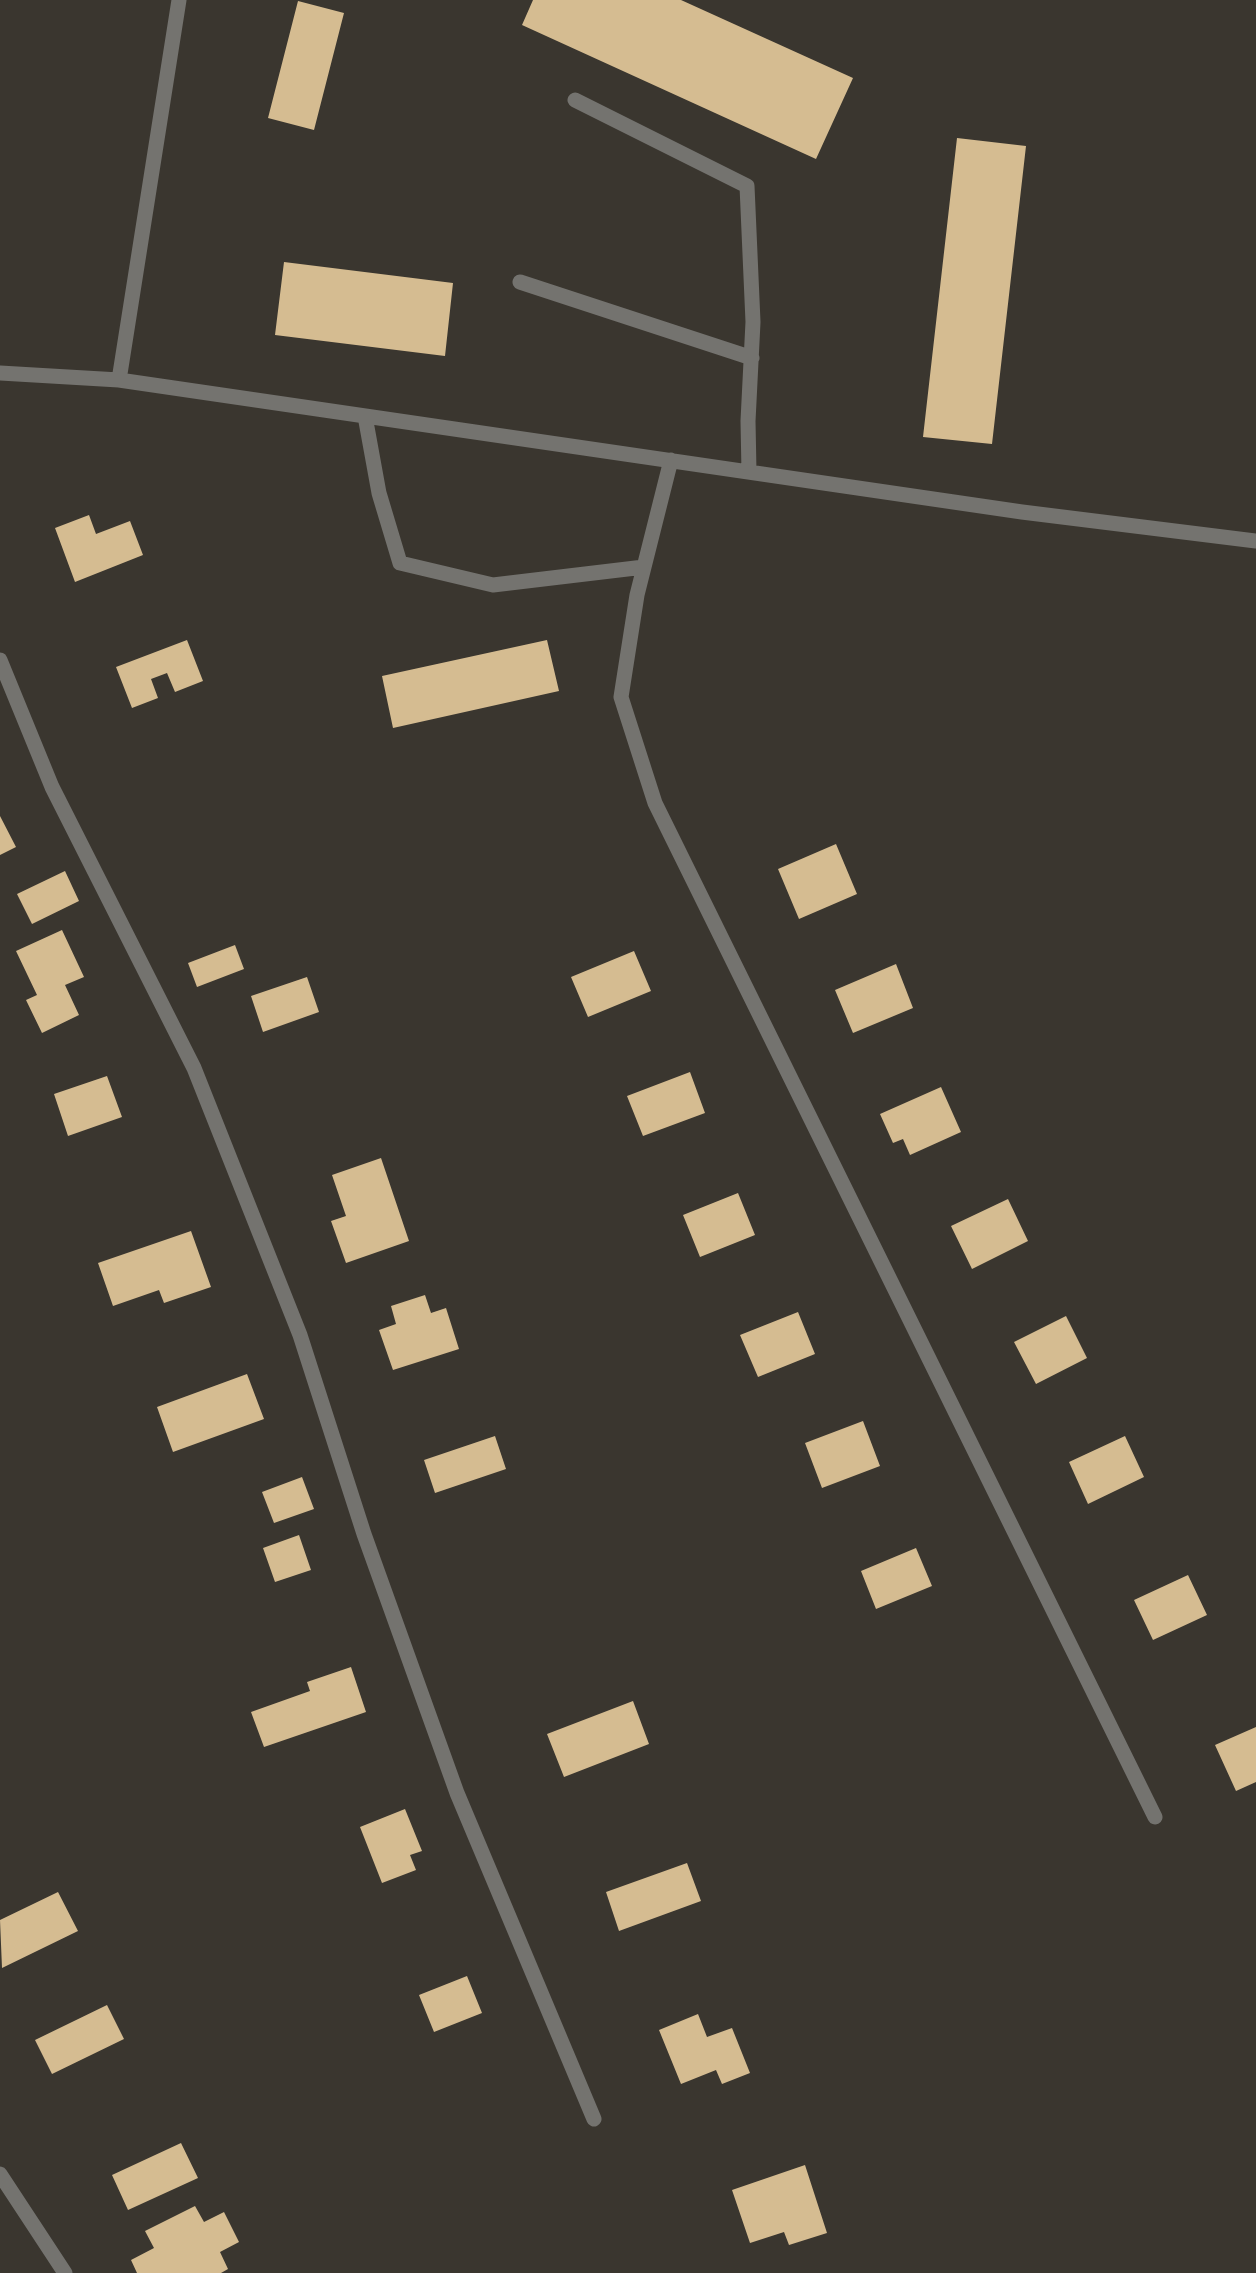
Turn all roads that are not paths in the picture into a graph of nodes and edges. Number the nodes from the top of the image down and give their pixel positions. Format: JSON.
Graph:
{"nodes":[{"id":1,"x":179,"y":0,"type":"edge"},
{"id":2,"x":575,"y":100,"type":"dead end"},
{"id":3,"x":520,"y":282,"type":"dead end"},
{"id":4,"x":752,"y":358,"type":"junction"},
{"id":5,"x":0,"y":373,"type":"edge"},
{"id":6,"x":119,"y":381,"type":"junction"},
{"id":7,"x":365,"y":416,"type":"junction"},
{"id":8,"x":671,"y":460,"type":"junction"},
{"id":9,"x":749,"y":472,"type":"junction"},
{"id":10,"x":1256,"y":541,"type":"edge"},
{"id":11,"x":644,"y":567,"type":"junction"},
{"id":12,"x":0,"y":660,"type":"edge"},
{"id":13,"x":1155,"y":1817,"type":"dead end"},
{"id":14,"x":594,"y":2120,"type":"dead end"},
{"id":15,"x":0,"y":2174,"type":"edge"},
{"id":16,"x":64,"y":2273,"type":"edge"}],
"edges":[{"from":1,"to":6,"type":"street"},
{"from":2,"to":4,"type":"street"},
{"from":3,"to":4,"type":"street"},
{"from":4,"to":9,"type":"street"},
{"from":5,"to":6,"type":"street"},
{"from":6,"to":7,"type":"street"},
{"from":7,"to":8,"type":"street"},
{"from":7,"to":11,"type":"street"},
{"from":8,"to":9,"type":"street"},
{"from":8,"to":11,"type":"street"},
{"from":9,"to":10,"type":"street"},
{"from":11,"to":13,"type":"street"},
{"from":12,"to":14,"type":"street"},
{"from":15,"to":16,"type":"street"}]}
